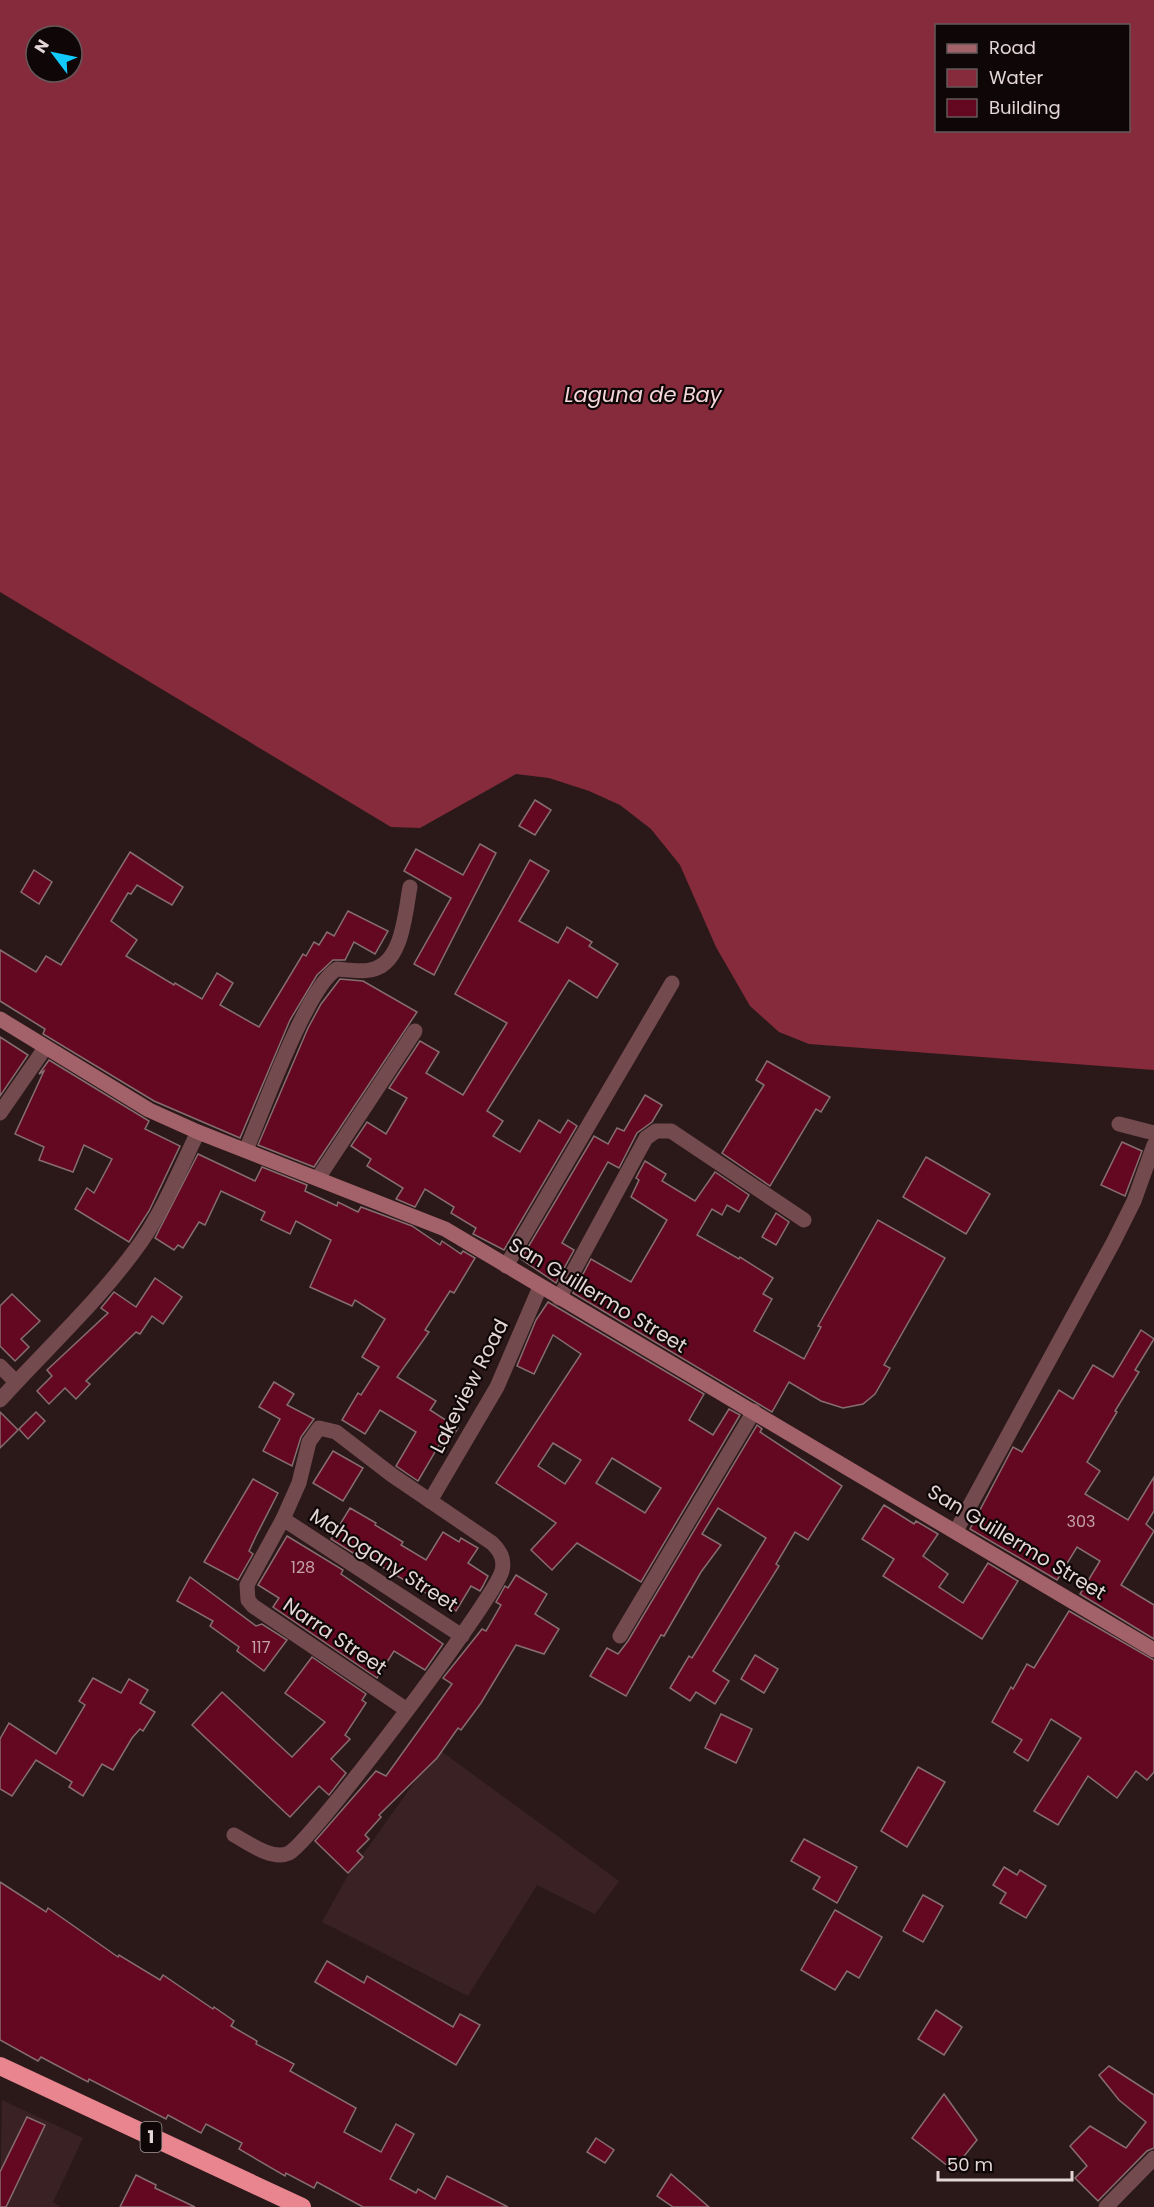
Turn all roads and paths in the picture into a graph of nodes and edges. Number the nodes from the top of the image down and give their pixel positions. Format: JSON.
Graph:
{"nodes":[{"id":1,"x":410,"y":887,"type":"dead end"},
{"id":2,"x":672,"y":983,"type":"dead end"},
{"id":3,"x":0,"y":1019,"type":"edge"},
{"id":4,"x":415,"y":1031,"type":"dead end"},
{"id":5,"x":45,"y":1048,"type":"junction"},
{"id":6,"x":0,"y":1113,"type":"edge"},
{"id":7,"x":1119,"y":1124,"type":"dead end"},
{"id":8,"x":198,"y":1132,"type":"junction"},
{"id":9,"x":1154,"y":1133,"type":"edge"},
{"id":10,"x":1154,"y":1145,"type":"edge"},
{"id":11,"x":246,"y":1150,"type":"junction"},
{"id":12,"x":318,"y":1178,"type":"junction"},
{"id":13,"x":804,"y":1220,"type":"dead end"},
{"id":14,"x":506,"y":1266,"type":"junction"},
{"id":15,"x":540,"y":1287,"type":"junction"},
{"id":16,"x":559,"y":1298,"type":"junction"},
{"id":17,"x":0,"y":1366,"type":"edge"},
{"id":18,"x":16,"y":1382,"type":"junction"},
{"id":19,"x":0,"y":1400,"type":"edge"},
{"id":20,"x":754,"y":1411,"type":"junction"},
{"id":21,"x":430,"y":1502,"type":"junction"},
{"id":22,"x":283,"y":1518,"type":"junction"},
{"id":23,"x":956,"y":1531,"type":"junction"},
{"id":24,"x":462,"y":1636,"type":"junction"},
{"id":25,"x":620,"y":1636,"type":"dead end"},
{"id":26,"x":1154,"y":1650,"type":"edge"},
{"id":27,"x":406,"y":1710,"type":"junction"},
{"id":28,"x":234,"y":1835,"type":"dead end"},
{"id":29,"x":0,"y":2066,"type":"edge"},
{"id":30,"x":1154,"y":2158,"type":"edge"},
{"id":31,"x":302,"y":2207,"type":"edge"},
{"id":32,"x":1106,"y":2207,"type":"edge"}],
"edges":[{"from":1,"to":11,"type":"street"},
{"from":2,"to":14,"type":"street"},
{"from":3,"to":5,"type":"main road","name":"San Guillermo Street"},
{"from":4,"to":12,"type":"street"},
{"from":5,"to":6,"type":"street"},
{"from":5,"to":8,"type":"main road","name":"San Guillermo Street"},
{"from":7,"to":9,"type":"street"},
{"from":8,"to":11,"type":"main road","name":"San Guillermo Street"},
{"from":8,"to":18,"type":"street"},
{"from":10,"to":23,"type":"street"},
{"from":11,"to":12,"type":"main road","name":"San Guillermo Street"},
{"from":12,"to":14,"type":"main road","name":"San Guillermo Street"},
{"from":13,"to":16,"type":"street"},
{"from":14,"to":15,"type":"main road","name":"San Guillermo Street"},
{"from":15,"to":16,"type":"main road","name":"San Guillermo Street"},
{"from":15,"to":21,"type":"street","name":"Lakeview Road"},
{"from":16,"to":20,"type":"main road","name":"San Guillermo Street"},
{"from":17,"to":18,"type":"street"},
{"from":18,"to":19,"type":"street"},
{"from":20,"to":23,"type":"main road","name":"San Guillermo Street"},
{"from":20,"to":25,"type":"street"},
{"from":21,"to":22,"type":"street"},
{"from":21,"to":24,"type":"street"},
{"from":22,"to":24,"type":"street","name":"Mahogany Street"},
{"from":22,"to":27,"type":"street","name":"Narra Street"},
{"from":23,"to":26,"type":"main road","name":"San Guillermo Street"},
{"from":24,"to":27,"type":"street"},
{"from":27,"to":28,"type":"street"},
{"from":29,"to":31,"type":"highway","number":"1"},
{"from":30,"to":32,"type":"street"}]}
